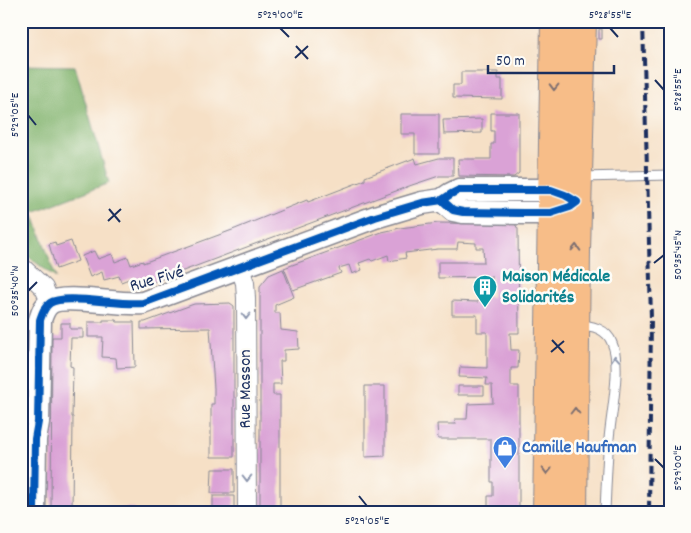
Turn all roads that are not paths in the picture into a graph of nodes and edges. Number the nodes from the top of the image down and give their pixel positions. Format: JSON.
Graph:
{"nodes":[{"id":1,"x":555,"y":21,"type":"edge"},
{"id":2,"x":582,"y":21,"type":"edge"},
{"id":3,"x":670,"y":176,"type":"edge"},
{"id":4,"x":578,"y":190,"type":"junction"},
{"id":5,"x":551,"y":201,"type":"junction"},
{"id":6,"x":21,"y":266,"type":"edge"},
{"id":7,"x":240,"y":268,"type":"junction"},
{"id":8,"x":50,"y":302,"type":"junction"},
{"id":9,"x":576,"y":325,"type":"junction"},
{"id":10,"x":34,"y":512,"type":"edge"},
{"id":11,"x":247,"y":512,"type":"edge"},
{"id":12,"x":547,"y":512,"type":"edge"},
{"id":13,"x":573,"y":512,"type":"edge"},
{"id":14,"x":605,"y":512,"type":"edge"}],
"edges":[{"from":1,"to":5,"type":"main road","one_way":true},
{"from":2,"to":4,"type":"main road"},
{"from":3,"to":4,"type":"lane"},
{"from":4,"to":5,"type":"street"},
{"from":9,"to":4,"type":"main road","one_way":true},
{"from":5,"to":7,"type":"street","name":"Rue Fivé"},
{"from":5,"to":12,"type":"main road","one_way":true},
{"from":6,"to":8,"type":"street"},
{"from":7,"to":8,"type":"street","name":"Rue Fivé"},
{"from":7,"to":11,"type":"street","name":"Rue Masson","one_way":true},
{"from":8,"to":10,"type":"street"},
{"from":13,"to":9,"type":"main road","one_way":true},
{"from":14,"to":9,"type":"lane","one_way":true}]}
